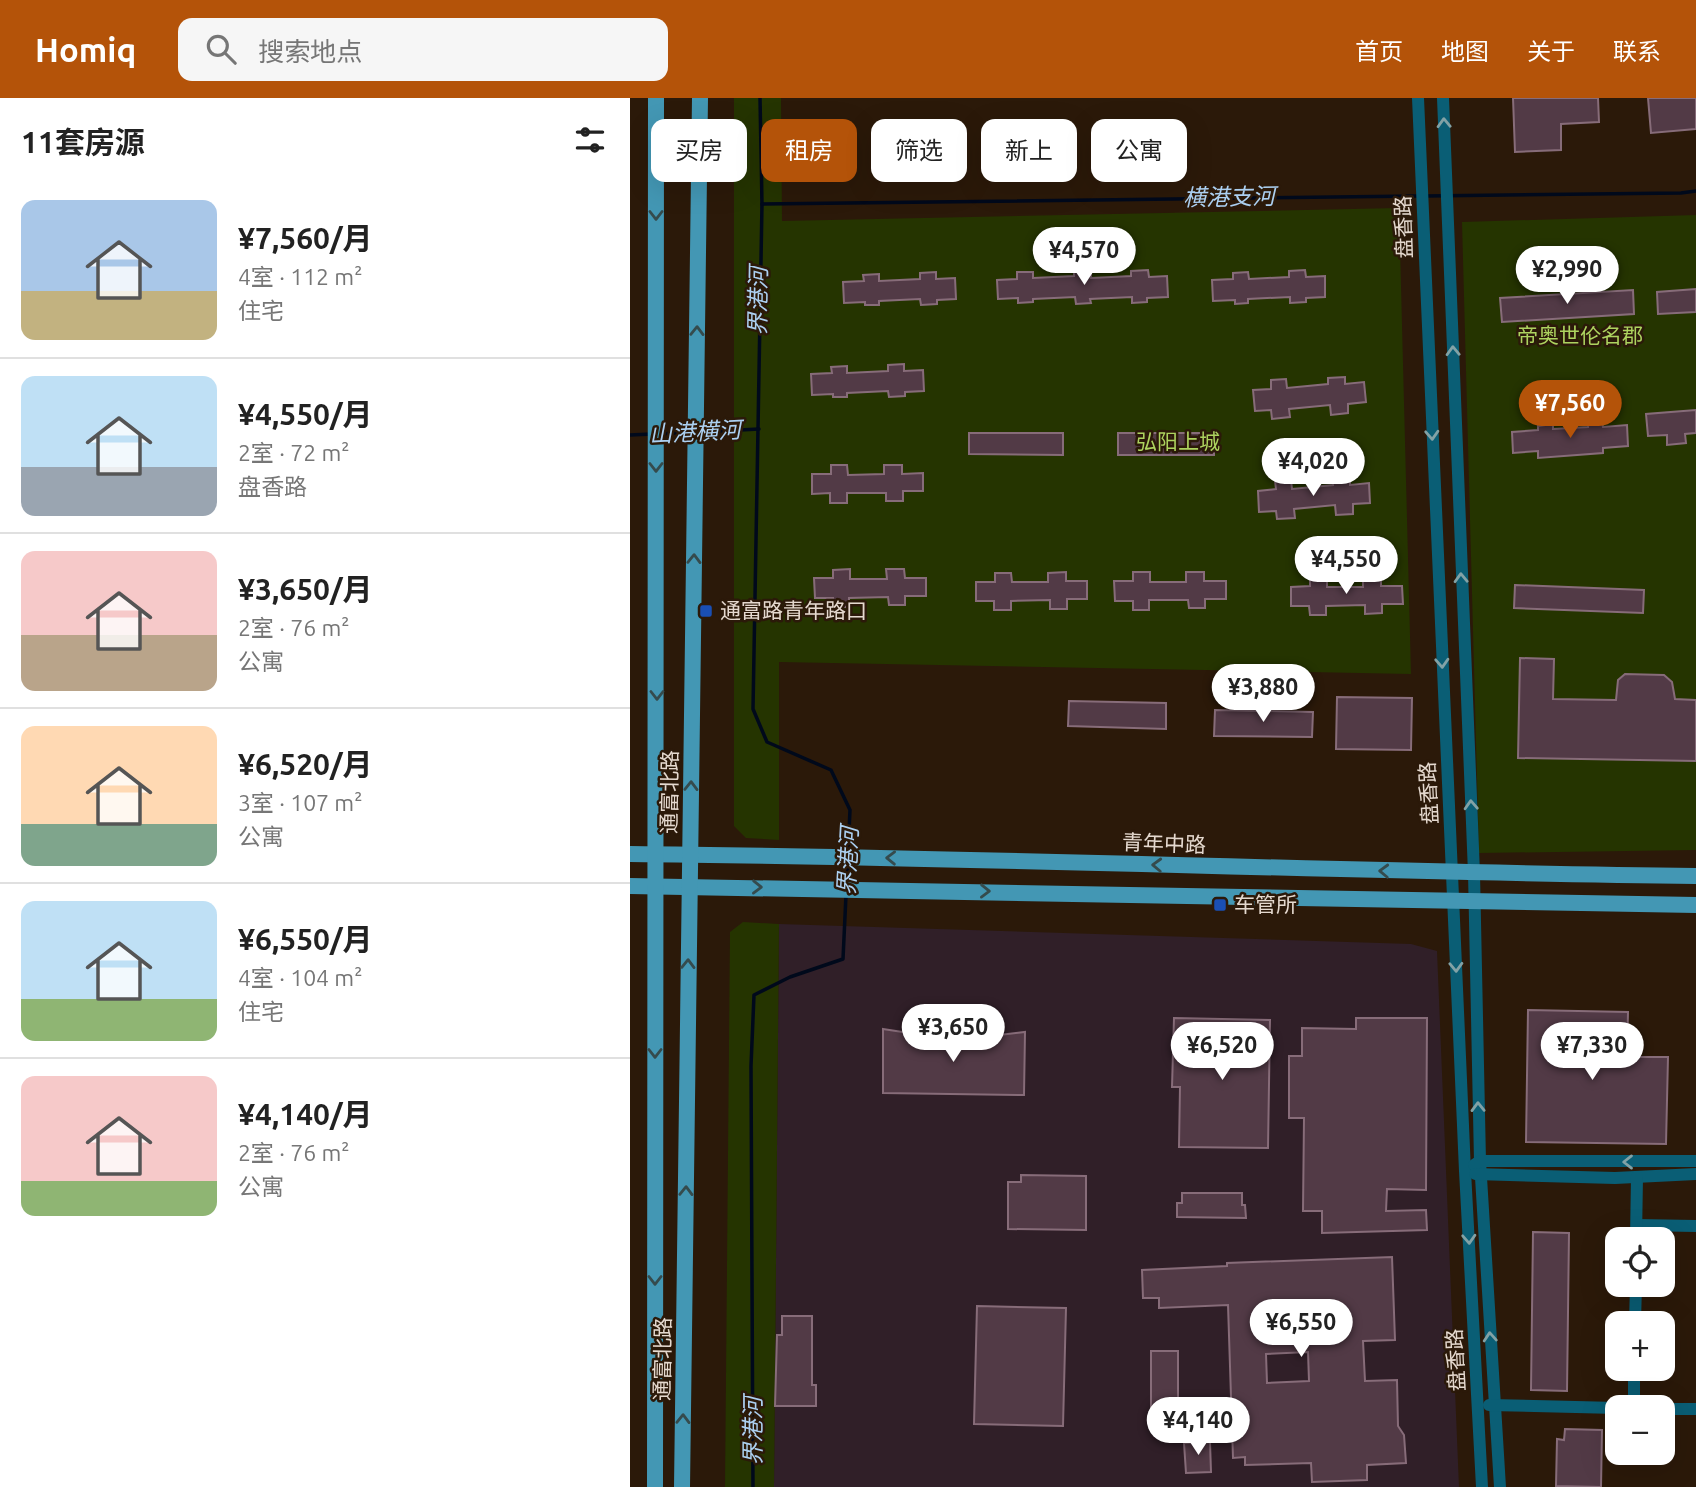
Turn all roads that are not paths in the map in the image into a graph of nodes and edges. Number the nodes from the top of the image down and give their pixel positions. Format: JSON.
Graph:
{"nodes":[{"id":1,"x":656,"y":98,"type":"edge"},
{"id":2,"x":700,"y":98,"type":"edge"},
{"id":3,"x":1418,"y":98,"type":"edge"},
{"id":4,"x":1443,"y":98,"type":"edge"},
{"id":5,"x":630,"y":854,"type":"edge"},
{"id":6,"x":654,"y":854,"type":"junction"},
{"id":7,"x":690,"y":855,"type":"junction"},
{"id":8,"x":1452,"y":873,"type":"junction"},
{"id":9,"x":1474,"y":873,"type":"junction"},
{"id":10,"x":1696,"y":876,"type":"edge"},
{"id":11,"x":630,"y":886,"type":"edge"},
{"id":12,"x":689,"y":886,"type":"junction"},
{"id":13,"x":655,"y":887,"type":"junction"},
{"id":14,"x":1452,"y":899,"type":"junction"},
{"id":15,"x":1473,"y":899,"type":"junction"},
{"id":16,"x":1696,"y":905,"type":"edge"},
{"id":17,"x":1479,"y":1161,"type":"junction"},
{"id":18,"x":1696,"y":1161,"type":"edge"},
{"id":19,"x":1465,"y":1171,"type":"junction"},
{"id":20,"x":1696,"y":1174,"type":"edge"},
{"id":21,"x":1480,"y":1175,"type":"junction"},
{"id":22,"x":1637,"y":1177,"type":"junction"},
{"id":23,"x":1637,"y":1225,"type":"joint"},
{"id":24,"x":1696,"y":1226,"type":"edge"},
{"id":25,"x":1494,"y":1405,"type":"junction"},
{"id":26,"x":1478,"y":1406,"type":"junction"},
{"id":27,"x":1605,"y":1408,"type":"edge"},
{"id":28,"x":1675,"y":1409,"type":"edge"},
{"id":29,"x":1696,"y":1409,"type":"edge"},
{"id":30,"x":655,"y":1487,"type":"edge"},
{"id":31,"x":682,"y":1487,"type":"edge"},
{"id":32,"x":1482,"y":1487,"type":"edge"},
{"id":33,"x":1500,"y":1487,"type":"edge"}],
"edges":[{"from":1,"to":6,"type":"main road","name":"通富北路","one_way":true},
{"from":7,"to":2,"type":"main road","name":"通富北路","one_way":true},
{"from":3,"to":8,"type":"street","name":"盘香路","one_way":true},
{"from":9,"to":4,"type":"street","name":"盘香路","one_way":true},
{"from":5,"to":6,"type":"main road","name":"青年中路"},
{"from":6,"to":7,"type":"main road","name":"青年中路"},
{"from":6,"to":13,"type":"main road","name":"通富北路"},
{"from":8,"to":7,"type":"main road","name":"青年中路","one_way":true},
{"from":7,"to":12,"type":"main road","name":"通富北路"},
{"from":8,"to":9,"type":"main road","name":"青年中路"},
{"from":8,"to":14,"type":"street","name":"盘香路"},
{"from":9,"to":10,"type":"main road","name":"青年中路"},
{"from":9,"to":15,"type":"street","name":"盘香路"},
{"from":11,"to":13,"type":"main road"},
{"from":12,"to":13,"type":"main road"},
{"from":12,"to":14,"type":"main road","one_way":true},
{"from":31,"to":12,"type":"main road","name":"通富北路","one_way":true},
{"from":13,"to":30,"type":"main road","name":"通富北路","one_way":true},
{"from":14,"to":15,"type":"main road"},
{"from":14,"to":19,"type":"street","name":"盘香路","one_way":true},
{"from":15,"to":16,"type":"main road"},
{"from":17,"to":15,"type":"street","name":"盘香路","one_way":true},
{"from":18,"to":17,"type":"street","one_way":true},
{"from":17,"to":19,"type":"street"},
{"from":17,"to":21,"type":"street","name":"盘香路"},
{"from":19,"to":21,"type":"street"},
{"from":19,"to":26,"type":"street","name":"盘香路","one_way":true},
{"from":20,"to":22,"type":"street"},
{"from":21,"to":22,"type":"street"},
{"from":25,"to":21,"type":"street","name":"盘香路","one_way":true},
{"from":22,"to":23,"type":"street"},
{"from":23,"to":24,"type":"street"},
{"from":25,"to":26,"type":"street"},
{"from":25,"to":27,"type":"street"},
{"from":25,"to":33,"type":"street","name":"盘香路"},
{"from":26,"to":32,"type":"street","name":"盘香路"},
{"from":28,"to":29,"type":"street"}]}
